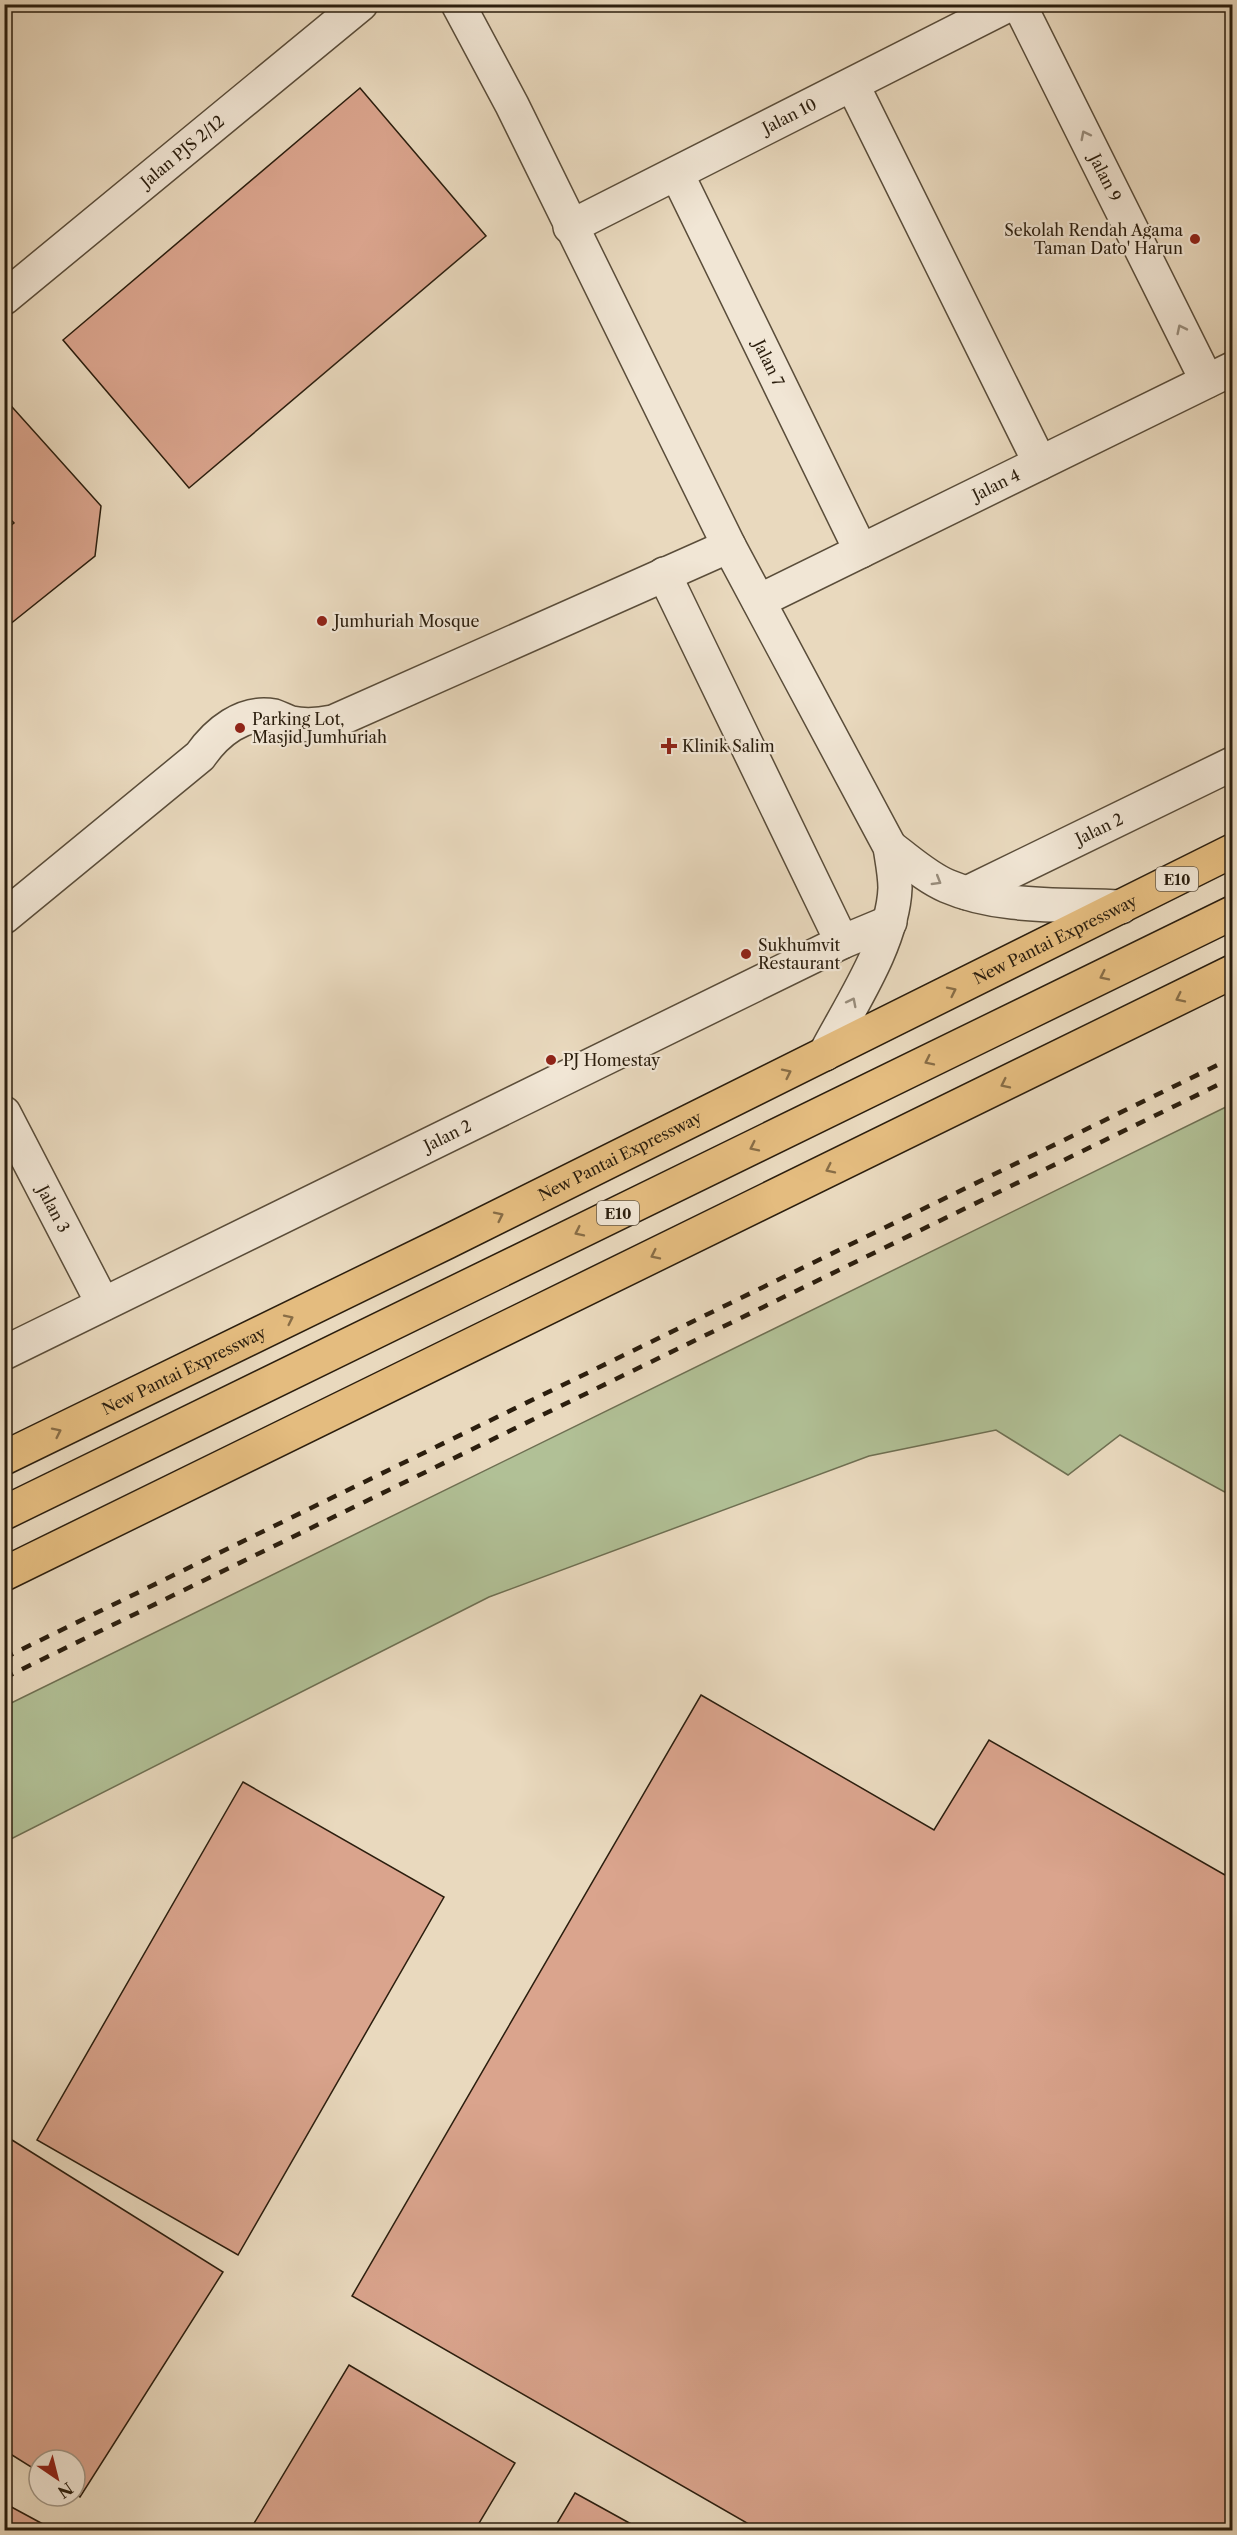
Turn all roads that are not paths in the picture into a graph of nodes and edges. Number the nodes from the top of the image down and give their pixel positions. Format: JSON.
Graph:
{"nodes":[{"id":1,"x":361,"y":4,"type":"edge"},
{"id":2,"x":458,"y":4,"type":"edge"},
{"id":3,"x":1010,"y":4,"type":"edge"},
{"id":4,"x":1019,"y":4,"type":"edge"},
{"id":5,"x":853,"y":86,"type":"junction"},
{"id":6,"x":677,"y":174,"type":"junction"},
{"id":7,"x":570,"y":227,"type":"junction"},
{"id":8,"x":4,"y":298,"type":"edge"},
{"id":9,"x":1220,"y":375,"type":"edge"},
{"id":10,"x":1040,"y":463,"type":"junction"},
{"id":11,"x":729,"y":546,"type":"junction"},
{"id":12,"x":861,"y":551,"type":"junction"},
{"id":13,"x":664,"y":574,"type":"junction"},
{"id":14,"x":759,"y":601,"type":"junction"},
{"id":15,"x":1233,"y":764,"type":"edge"},
{"id":16,"x":890,"y":846,"type":"junction"},
{"id":17,"x":1233,"y":851,"type":"edge"},
{"id":18,"x":967,"y":893,"type":"junction"},
{"id":19,"x":1121,"y":907,"type":"junction"},
{"id":20,"x":1233,"y":913,"type":"edge"},
{"id":21,"x":4,"y":916,"type":"edge"},
{"id":22,"x":890,"y":922,"type":"junction"},
{"id":23,"x":842,"y":942,"type":"junction"},
{"id":24,"x":1233,"y":972,"type":"edge"},
{"id":25,"x":825,"y":1054,"type":"junction"},
{"id":26,"x":4,"y":1113,"type":"edge"},
{"id":27,"x":103,"y":1304,"type":"junction"},
{"id":28,"x":4,"y":1353,"type":"edge"},
{"id":29,"x":4,"y":1458,"type":"edge"},
{"id":30,"x":4,"y":1513,"type":"edge"},
{"id":31,"x":4,"y":1574,"type":"edge"}],
"edges":[{"from":1,"to":8,"type":"street","name":"Jalan PJS 2/12"},
{"from":2,"to":7,"type":"street"},
{"from":3,"to":5,"type":"street","name":"Jalan 10"},
{"from":9,"to":4,"type":"street","name":"Jalan 9","one_way":true},
{"from":5,"to":6,"type":"street","name":"Jalan 10"},
{"from":5,"to":10,"type":"street"},
{"from":6,"to":7,"type":"street","name":"Jalan 10"},
{"from":6,"to":12,"type":"street","name":"Jalan 7"},
{"from":7,"to":11,"type":"street"},
{"from":9,"to":10,"type":"street","name":"Jalan 4"},
{"from":10,"to":12,"type":"street","name":"Jalan 4"},
{"from":11,"to":13,"type":"street"},
{"from":11,"to":14,"type":"street"},
{"from":12,"to":14,"type":"street","name":"Jalan 4"},
{"from":13,"to":21,"type":"street"},
{"from":13,"to":23,"type":"street"},
{"from":14,"to":16,"type":"street"},
{"from":15,"to":18,"type":"street","name":"Jalan 2"},
{"from":16,"to":18,"type":"street","one_way":true},
{"from":16,"to":22,"type":"street"},
{"from":17,"to":19,"type":"highway","name":"New Pantai Expressway","number":"E10"},
{"from":18,"to":19,"type":"street"},
{"from":25,"to":19,"type":"highway","name":"New Pantai Expressway","number":"E10","one_way":true},
{"from":20,"to":30,"type":"highway","number":"E10","one_way":true},
{"from":22,"to":23,"type":"street","name":"Jalan 2"},
{"from":25,"to":22,"type":"street","one_way":true},
{"from":23,"to":27,"type":"street","name":"Jalan 2"},
{"from":24,"to":31,"type":"highway","one_way":true},
{"from":29,"to":25,"type":"highway","name":"New Pantai Expressway","number":"E10","one_way":true},
{"from":26,"to":27,"type":"street","name":"Jalan 3"},
{"from":27,"to":28,"type":"street","name":"Jalan 2"}]}
